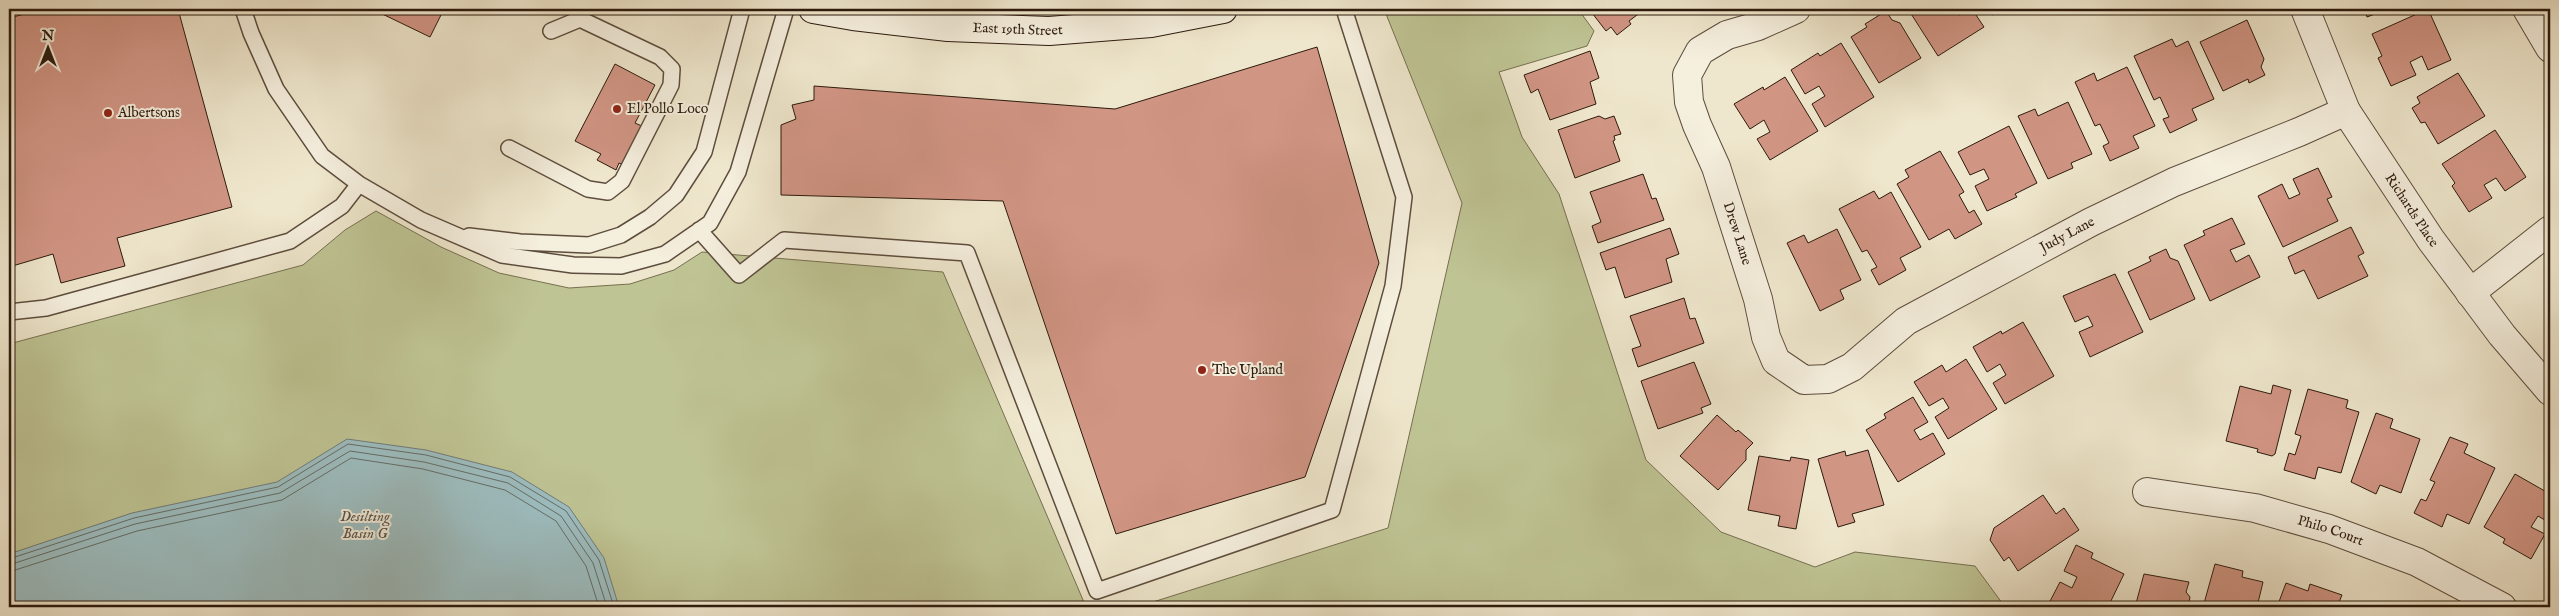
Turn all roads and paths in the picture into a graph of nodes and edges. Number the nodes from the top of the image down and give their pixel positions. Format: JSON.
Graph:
{"nodes":[{"id":1,"x":243,"y":9,"type":"edge"},
{"id":2,"x":742,"y":9,"type":"edge"},
{"id":3,"x":786,"y":9,"type":"edge"},
{"id":4,"x":813,"y":9,"type":"edge"},
{"id":5,"x":1223,"y":9,"type":"edge"},
{"id":6,"x":1344,"y":9,"type":"edge"},
{"id":7,"x":1796,"y":9,"type":"edge"},
{"id":8,"x":2305,"y":9,"type":"edge"},
{"id":9,"x":2527,"y":9,"type":"edge"},
{"id":10,"x":551,"y":31,"type":"dead end"},
{"id":11,"x":2550,"y":48,"type":"edge"},
{"id":12,"x":2346,"y":111,"type":"junction"},
{"id":13,"x":509,"y":148,"type":"dead end"},
{"id":14,"x":359,"y":184,"type":"junction"},
{"id":15,"x":699,"y":230,"type":"junction"},
{"id":16,"x":2550,"y":230,"type":"edge"},
{"id":17,"x":452,"y":234,"type":"junction"},
{"id":18,"x":2470,"y":293,"type":"junction"},
{"id":19,"x":9,"y":312,"type":"edge"},
{"id":20,"x":1804,"y":380,"type":"joint"},
{"id":21,"x":2550,"y":391,"type":"edge"},
{"id":22,"x":2147,"y":492,"type":"dead end"},
{"id":23,"x":2502,"y":607,"type":"edge"}],
"edges":[{"from":1,"to":14,"type":"lane"},
{"from":2,"to":17,"type":"lane"},
{"from":3,"to":15,"type":"lane"},
{"from":4,"to":5,"type":"street","name":"East 19th Street"},
{"from":6,"to":15,"type":"lane"},
{"from":7,"to":20,"type":"street","name":"Drew Lane"},
{"from":8,"to":12,"type":"street","name":"Richards Place"},
{"from":9,"to":11,"type":"street"},
{"from":10,"to":13,"type":"lane"},
{"from":12,"to":18,"type":"street","name":"Richards Place"},
{"from":12,"to":20,"type":"street","name":"Judy Lane"},
{"from":14,"to":17,"type":"lane"},
{"from":14,"to":19,"type":"lane"},
{"from":15,"to":17,"type":"lane"},
{"from":16,"to":18,"type":"street"},
{"from":18,"to":21,"type":"street","name":"Richards Place"},
{"from":22,"to":23,"type":"street","name":"Philo Court"}]}
